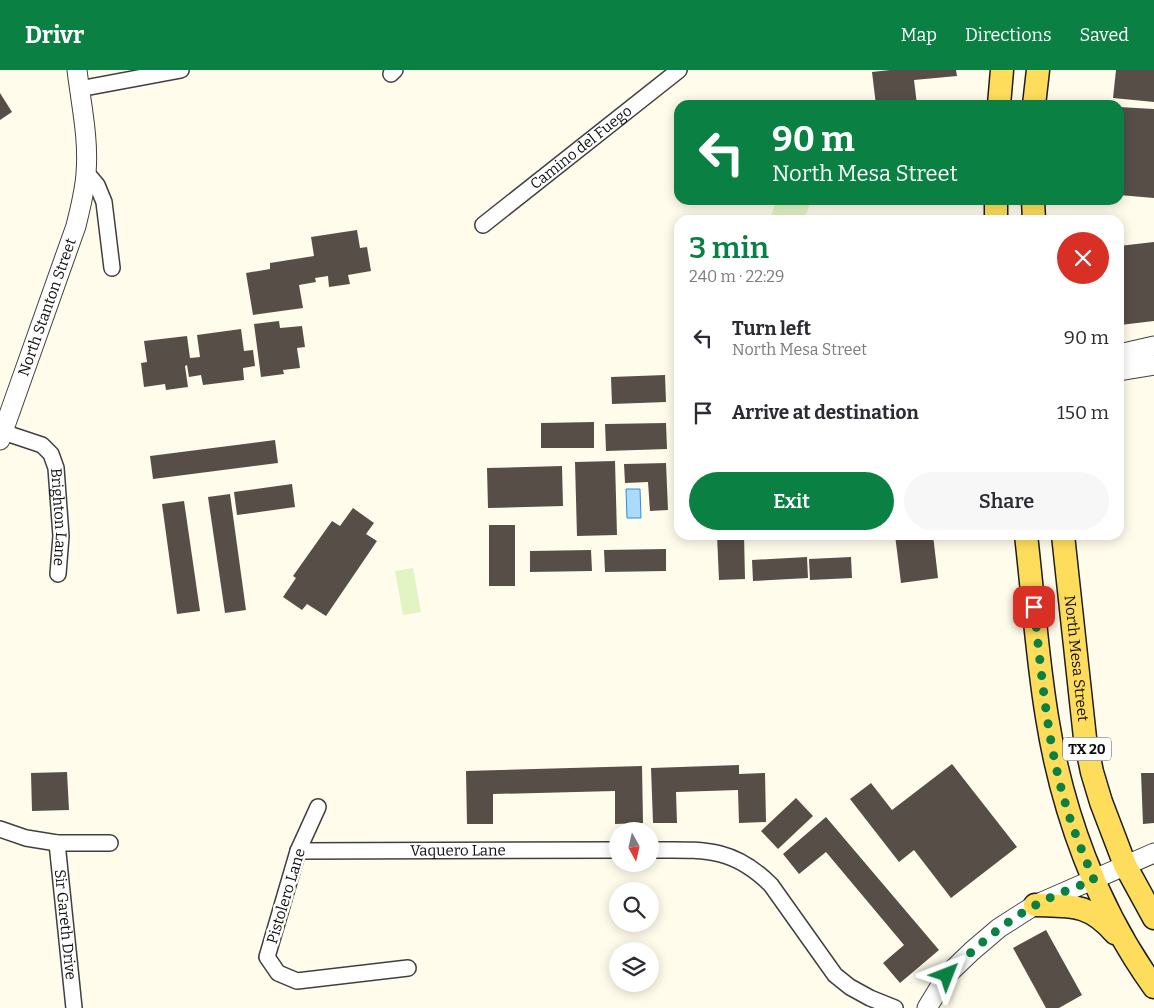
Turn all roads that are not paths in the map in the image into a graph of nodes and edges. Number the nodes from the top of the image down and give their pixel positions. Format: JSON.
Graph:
{"nodes":[{"id":1,"x":77,"y":70,"type":"edge"},
{"id":2,"x":181,"y":70,"type":"edge"},
{"id":3,"x":679,"y":70,"type":"edge"},
{"id":4,"x":1002,"y":70,"type":"edge"},
{"id":5,"x":1038,"y":70,"type":"edge"},
{"id":6,"x":80,"y":89,"type":"junction"},
{"id":7,"x":999,"y":100,"type":"edge"},
{"id":8,"x":1035,"y":100,"type":"edge"},
{"id":9,"x":86,"y":172,"type":"junction"},
{"id":10,"x":484,"y":226,"type":"dead end"},
{"id":11,"x":112,"y":268,"type":"dead end"},
{"id":12,"x":1154,"y":346,"type":"edge"},
{"id":13,"x":1124,"y":353,"type":"edge"},
{"id":14,"x":1154,"y":365,"type":"edge"},
{"id":15,"x":1124,"y":370,"type":"edge"},
{"id":16,"x":1,"y":436,"type":"edge"},
{"id":17,"x":1027,"y":540,"type":"edge"},
{"id":18,"x":1064,"y":540,"type":"edge"},
{"id":19,"x":58,"y":574,"type":"dead end"},
{"id":20,"x":318,"y":807,"type":"dead end"},
{"id":21,"x":0,"y":829,"type":"edge"},
{"id":22,"x":57,"y":842,"type":"junction"},
{"id":23,"x":110,"y":843,"type":"dead end"},
{"id":24,"x":609,"y":850,"type":"edge"},
{"id":25,"x":659,"y":850,"type":"edge"},
{"id":26,"x":298,"y":851,"type":"junction"},
{"id":27,"x":1154,"y":853,"type":"edge"},
{"id":28,"x":1125,"y":866,"type":"junction"},
{"id":29,"x":1094,"y":880,"type":"junction"},
{"id":30,"x":1035,"y":905,"type":"junction"},
{"id":31,"x":1154,"y":918,"type":"edge"},
{"id":32,"x":1128,"y":947,"type":"junction"},
{"id":33,"x":408,"y":968,"type":"dead end"},
{"id":34,"x":1154,"y":987,"type":"edge"},
{"id":35,"x":74,"y":1008,"type":"edge"},
{"id":36,"x":895,"y":1008,"type":"edge"},
{"id":37,"x":927,"y":1008,"type":"edge"}],
"edges":[{"from":1,"to":6,"type":"street","name":"North Stanton Street"},
{"from":2,"to":6,"type":"street"},
{"from":3,"to":10,"type":"street","name":"Camino del Fuego"},
{"from":4,"to":7,"type":"main road"},
{"from":5,"to":8,"type":"main road"},
{"from":6,"to":9,"type":"street","name":"North Stanton Street"},
{"from":9,"to":11,"type":"street"},
{"from":9,"to":16,"type":"street","name":"North Stanton Street"},
{"from":12,"to":13,"type":"street"},
{"from":14,"to":15,"type":"street"},
{"from":16,"to":19,"type":"street","name":"Brighton Lane"},
{"from":17,"to":29,"type":"main road","number":"TX 20"},
{"from":18,"to":28,"type":"main road","name":"North Mesa Street","number":"TX 20"},
{"from":20,"to":26,"type":"street","name":"Pistolero Lane"},
{"from":21,"to":22,"type":"street"},
{"from":22,"to":23,"type":"street"},
{"from":22,"to":35,"type":"street","name":"Sir Gareth Drive"},
{"from":24,"to":26,"type":"street","name":"Vaquero Lane"},
{"from":25,"to":36,"type":"street"},
{"from":26,"to":33,"type":"street","name":"Pistolero Lane"},
{"from":27,"to":28,"type":"street"},
{"from":28,"to":29,"type":"street"},
{"from":28,"to":31,"type":"main road","name":"North Mesa Street","number":"TX 20"},
{"from":29,"to":30,"type":"street"},
{"from":29,"to":32,"type":"main road","number":"TX 20"},
{"from":30,"to":32,"type":"main road"},
{"from":30,"to":37,"type":"street"},
{"from":32,"to":34,"type":"main road","number":"TX 20"}]}
